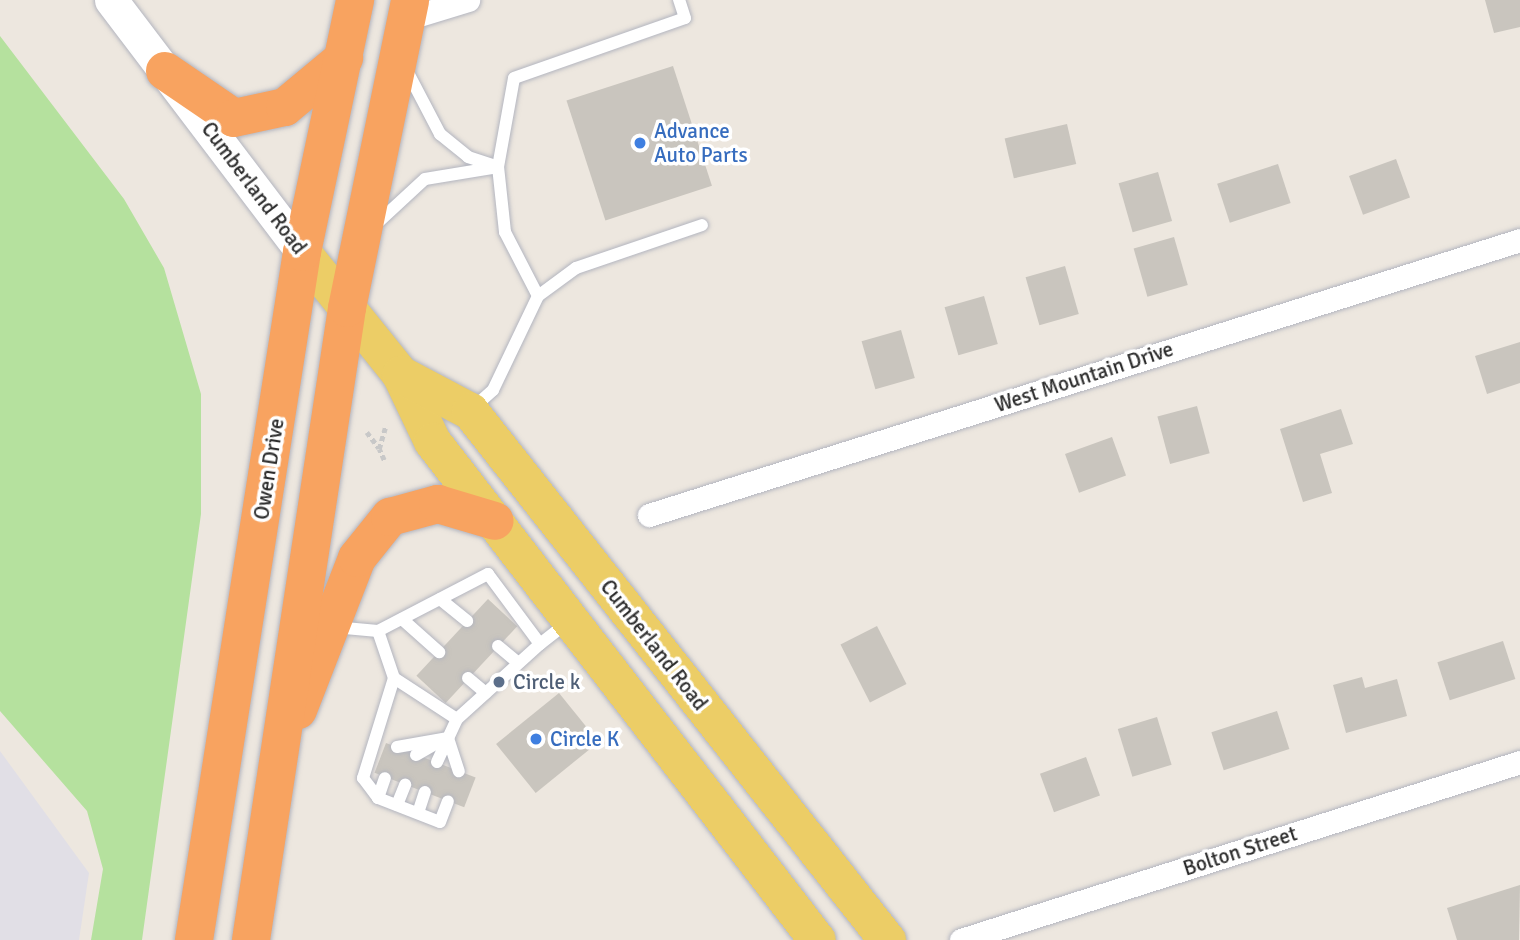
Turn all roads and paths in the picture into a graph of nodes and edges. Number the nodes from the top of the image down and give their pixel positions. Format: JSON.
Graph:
{"nodes":[{"id":1,"x":111,"y":0,"type":"edge"},
{"id":2,"x":355,"y":0,"type":"edge"},
{"id":3,"x":468,"y":0,"type":"edge"},
{"id":4,"x":679,"y":0,"type":"edge"},
{"id":5,"x":408,"y":10,"type":"edge"},
{"id":6,"x":400,"y":57,"type":"junction"},
{"id":7,"x":344,"y":58,"type":"junction"},
{"id":8,"x":165,"y":71,"type":"junction"},
{"id":9,"x":498,"y":167,"type":"junction"},
{"id":10,"x":702,"y":225,"type":"dead end"},
{"id":11,"x":361,"y":239,"type":"junction"},
{"id":12,"x":1520,"y":240,"type":"edge"},
{"id":13,"x":302,"y":252,"type":"junction"},
{"id":14,"x":538,"y":296,"type":"junction"},
{"id":15,"x":347,"y":308,"type":"junction"},
{"id":16,"x":400,"y":374,"type":"junction"},
{"id":17,"x":470,"y":411,"type":"junction"},
{"id":18,"x":386,"y":425,"type":"dead end"},
{"id":19,"x":367,"y":432,"type":"dead end"},
{"id":20,"x":379,"y":449,"type":"junction"},
{"id":21,"x":384,"y":460,"type":"dead end"},
{"id":22,"x":649,"y":515,"type":"dead end"},
{"id":23,"x":495,"y":521,"type":"junction"},
{"id":24,"x":440,"y":599,"type":"junction"},
{"id":25,"x":402,"y":619,"type":"junction"},
{"id":26,"x":570,"y":620,"type":"junction"},
{"id":27,"x":467,"y":621,"type":"dead end"},
{"id":28,"x":333,"y":626,"type":"junction"},
{"id":29,"x":379,"y":631,"type":"junction"},
{"id":30,"x":540,"y":644,"type":"junction"},
{"id":31,"x":498,"y":646,"type":"dead end"},
{"id":32,"x":439,"y":652,"type":"dead end"},
{"id":33,"x":518,"y":663,"type":"junction"},
{"id":34,"x":394,"y":678,"type":"junction"},
{"id":35,"x":468,"y":678,"type":"dead end"},
{"id":36,"x":486,"y":693,"type":"junction"},
{"id":37,"x":457,"y":719,"type":"junction"},
{"id":38,"x":448,"y":738,"type":"junction"},
{"id":39,"x":397,"y":747,"type":"dead end"},
{"id":40,"x":416,"y":754,"type":"dead end"},
{"id":41,"x":437,"y":762,"type":"dead end"},
{"id":42,"x":1520,"y":762,"type":"edge"},
{"id":43,"x":276,"y":763,"type":"junction"},
{"id":44,"x":459,"y":771,"type":"dead end"},
{"id":45,"x":385,"y":778,"type":"dead end"},
{"id":46,"x":405,"y":785,"type":"dead end"},
{"id":47,"x":425,"y":792,"type":"dead end"},
{"id":48,"x":378,"y":798,"type":"junction"},
{"id":49,"x":448,"y":801,"type":"dead end"},
{"id":50,"x":397,"y":805,"type":"junction"},
{"id":51,"x":418,"y":813,"type":"junction"},
{"id":52,"x":194,"y":940,"type":"edge"},
{"id":53,"x":251,"y":940,"type":"edge"},
{"id":54,"x":817,"y":940,"type":"edge"},
{"id":55,"x":887,"y":940,"type":"edge"},
{"id":56,"x":961,"y":940,"type":"edge"}],
"edges":[{"from":1,"to":8,"type":"main road","name":"Cumberland Road"},
{"from":2,"to":7,"type":"highway","name":"Owen Drive"},
{"from":3,"to":5,"type":"street"},
{"from":4,"to":9,"type":"lane"},
{"from":5,"to":6,"type":"highway"},
{"from":6,"to":9,"type":"lane"},
{"from":6,"to":11,"type":"highway"},
{"from":7,"to":8,"type":"highway"},
{"from":7,"to":13,"type":"highway","name":"Owen Drive"},
{"from":8,"to":13,"type":"main road","name":"Cumberland Road"},
{"from":9,"to":11,"type":"lane"},
{"from":9,"to":14,"type":"lane"},
{"from":10,"to":14,"type":"lane"},
{"from":11,"to":15,"type":"highway"},
{"from":12,"to":22,"type":"street","name":"West Mountain Drive"},
{"from":13,"to":15,"type":"main road","name":"Cumberland Road"},
{"from":13,"to":52,"type":"highway","name":"Owen Drive"},
{"from":14,"to":17,"type":"lane"},
{"from":15,"to":16,"type":"main road","name":"Cumberland Road"},
{"from":15,"to":43,"type":"highway"},
{"from":16,"to":17,"type":"main road","name":"Cumberland Road"},
{"from":16,"to":23,"type":"main road","name":"Cumberland Road"},
{"from":17,"to":55,"type":"main road","name":"Cumberland Road"},
{"from":18,"to":20,"type":"path"},
{"from":19,"to":20,"type":"path"},
{"from":20,"to":21,"type":"path"},
{"from":23,"to":26,"type":"main road","name":"Cumberland Road"},
{"from":23,"to":28,"type":"highway"},
{"from":24,"to":25,"type":"lane"},
{"from":24,"to":27,"type":"lane"},
{"from":24,"to":30,"type":"lane"},
{"from":25,"to":29,"type":"lane"},
{"from":25,"to":32,"type":"lane"},
{"from":26,"to":30,"type":"lane"},
{"from":26,"to":54,"type":"main road","name":"Cumberland Road"},
{"from":28,"to":29,"type":"lane"},
{"from":28,"to":43,"type":"highway"},
{"from":29,"to":34,"type":"lane"},
{"from":30,"to":33,"type":"lane"},
{"from":31,"to":33,"type":"lane"},
{"from":33,"to":36,"type":"lane"},
{"from":34,"to":37,"type":"lane"},
{"from":34,"to":48,"type":"lane"},
{"from":35,"to":36,"type":"lane"},
{"from":36,"to":37,"type":"lane"},
{"from":37,"to":38,"type":"lane"},
{"from":38,"to":39,"type":"lane"},
{"from":38,"to":40,"type":"lane"},
{"from":38,"to":41,"type":"lane"},
{"from":38,"to":44,"type":"lane"},
{"from":42,"to":56,"type":"street","name":"Bolton Street"},
{"from":43,"to":53,"type":"highway"},
{"from":45,"to":48,"type":"lane"},
{"from":46,"to":50,"type":"lane"},
{"from":47,"to":51,"type":"lane"},
{"from":48,"to":50,"type":"lane"},
{"from":49,"to":51,"type":"lane"},
{"from":50,"to":51,"type":"lane"}]}
